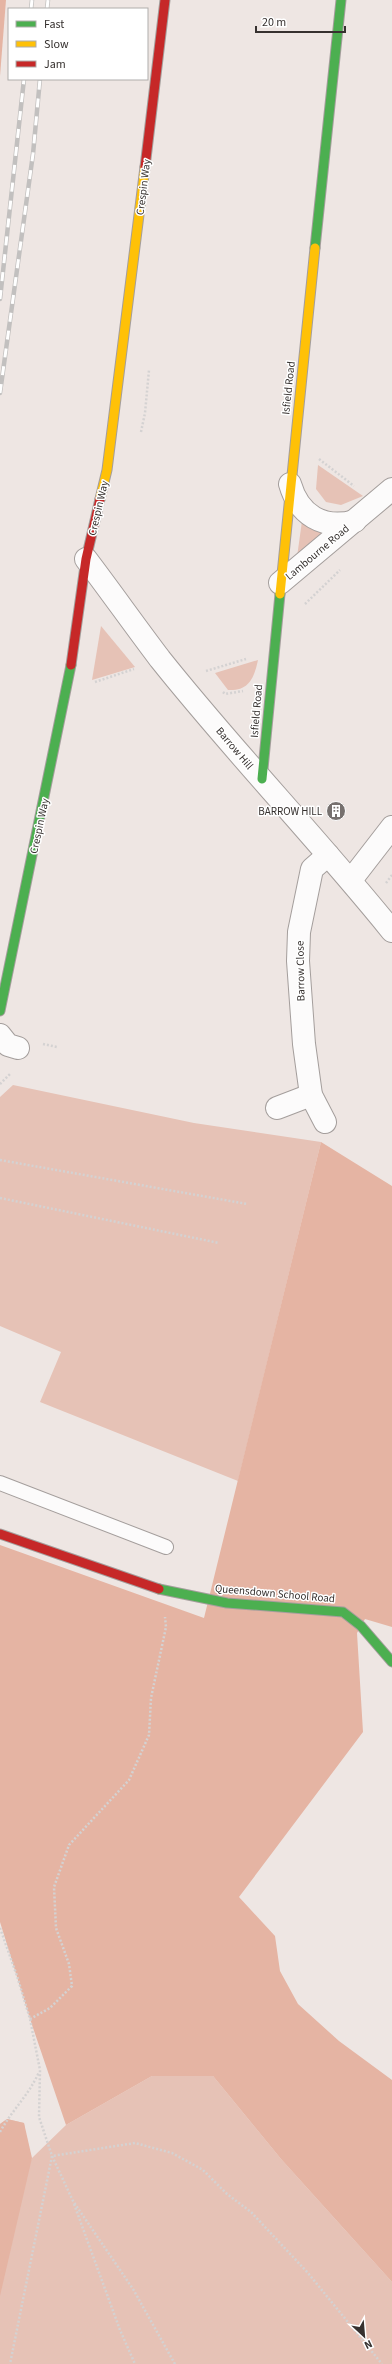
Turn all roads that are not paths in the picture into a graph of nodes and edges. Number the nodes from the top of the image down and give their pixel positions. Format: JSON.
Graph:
{"nodes":[{"id":1,"x":165,"y":0,"type":"edge"},
{"id":2,"x":341,"y":0,"type":"edge"},
{"id":3,"x":290,"y":484,"type":"junction"},
{"id":4,"x":386,"y":493,"type":"edge"},
{"id":5,"x":355,"y":520,"type":"junction"},
{"id":6,"x":86,"y":559,"type":"junction"},
{"id":7,"x":280,"y":583,"type":"junction"},
{"id":8,"x":262,"y":779,"type":"junction"},
{"id":9,"x":392,"y":827,"type":"edge"},
{"id":10,"x":328,"y":855,"type":"junction"},
{"id":11,"x":351,"y":880,"type":"junction"},
{"id":12,"x":392,"y":931,"type":"edge"},
{"id":13,"x":0,"y":1011,"type":"edge"},
{"id":14,"x":0,"y":1035,"type":"edge"},
{"id":15,"x":18,"y":1048,"type":"dead end"},
{"id":16,"x":311,"y":1095,"type":"junction"},
{"id":17,"x":277,"y":1108,"type":"dead end"},
{"id":18,"x":325,"y":1122,"type":"dead end"},
{"id":19,"x":0,"y":1482,"type":"edge"},
{"id":20,"x":0,"y":1534,"type":"edge"},
{"id":21,"x":166,"y":1548,"type":"dead end"},
{"id":22,"x":392,"y":1662,"type":"edge"}],
"edges":[{"from":1,"to":6,"type":"street","name":"Crespin Way"},
{"from":2,"to":3,"type":"street","name":"Isfield Road"},
{"from":3,"to":5,"type":"street","name":"Lambourne Road"},
{"from":3,"to":7,"type":"street","name":"Isfield Road"},
{"from":4,"to":5,"type":"street","name":"Lambourne Road"},
{"from":5,"to":7,"type":"street","name":"Lambourne Road"},
{"from":6,"to":8,"type":"street","name":"Barrow Hill"},
{"from":6,"to":13,"type":"street","name":"Crespin Way"},
{"from":7,"to":8,"type":"street","name":"Isfield Road"},
{"from":8,"to":10,"type":"street","name":"Barrow Hill"},
{"from":9,"to":11,"type":"street"},
{"from":10,"to":11,"type":"street","name":"Barrow Hill"},
{"from":10,"to":16,"type":"street","name":"Barrow Close"},
{"from":11,"to":12,"type":"street","name":"Barrow Hill"},
{"from":14,"to":15,"type":"street"},
{"from":16,"to":17,"type":"street"},
{"from":16,"to":18,"type":"street","name":"Barrow Close"},
{"from":19,"to":21,"type":"lane"},
{"from":20,"to":22,"type":"street","name":"Queensdown School Road"}]}
